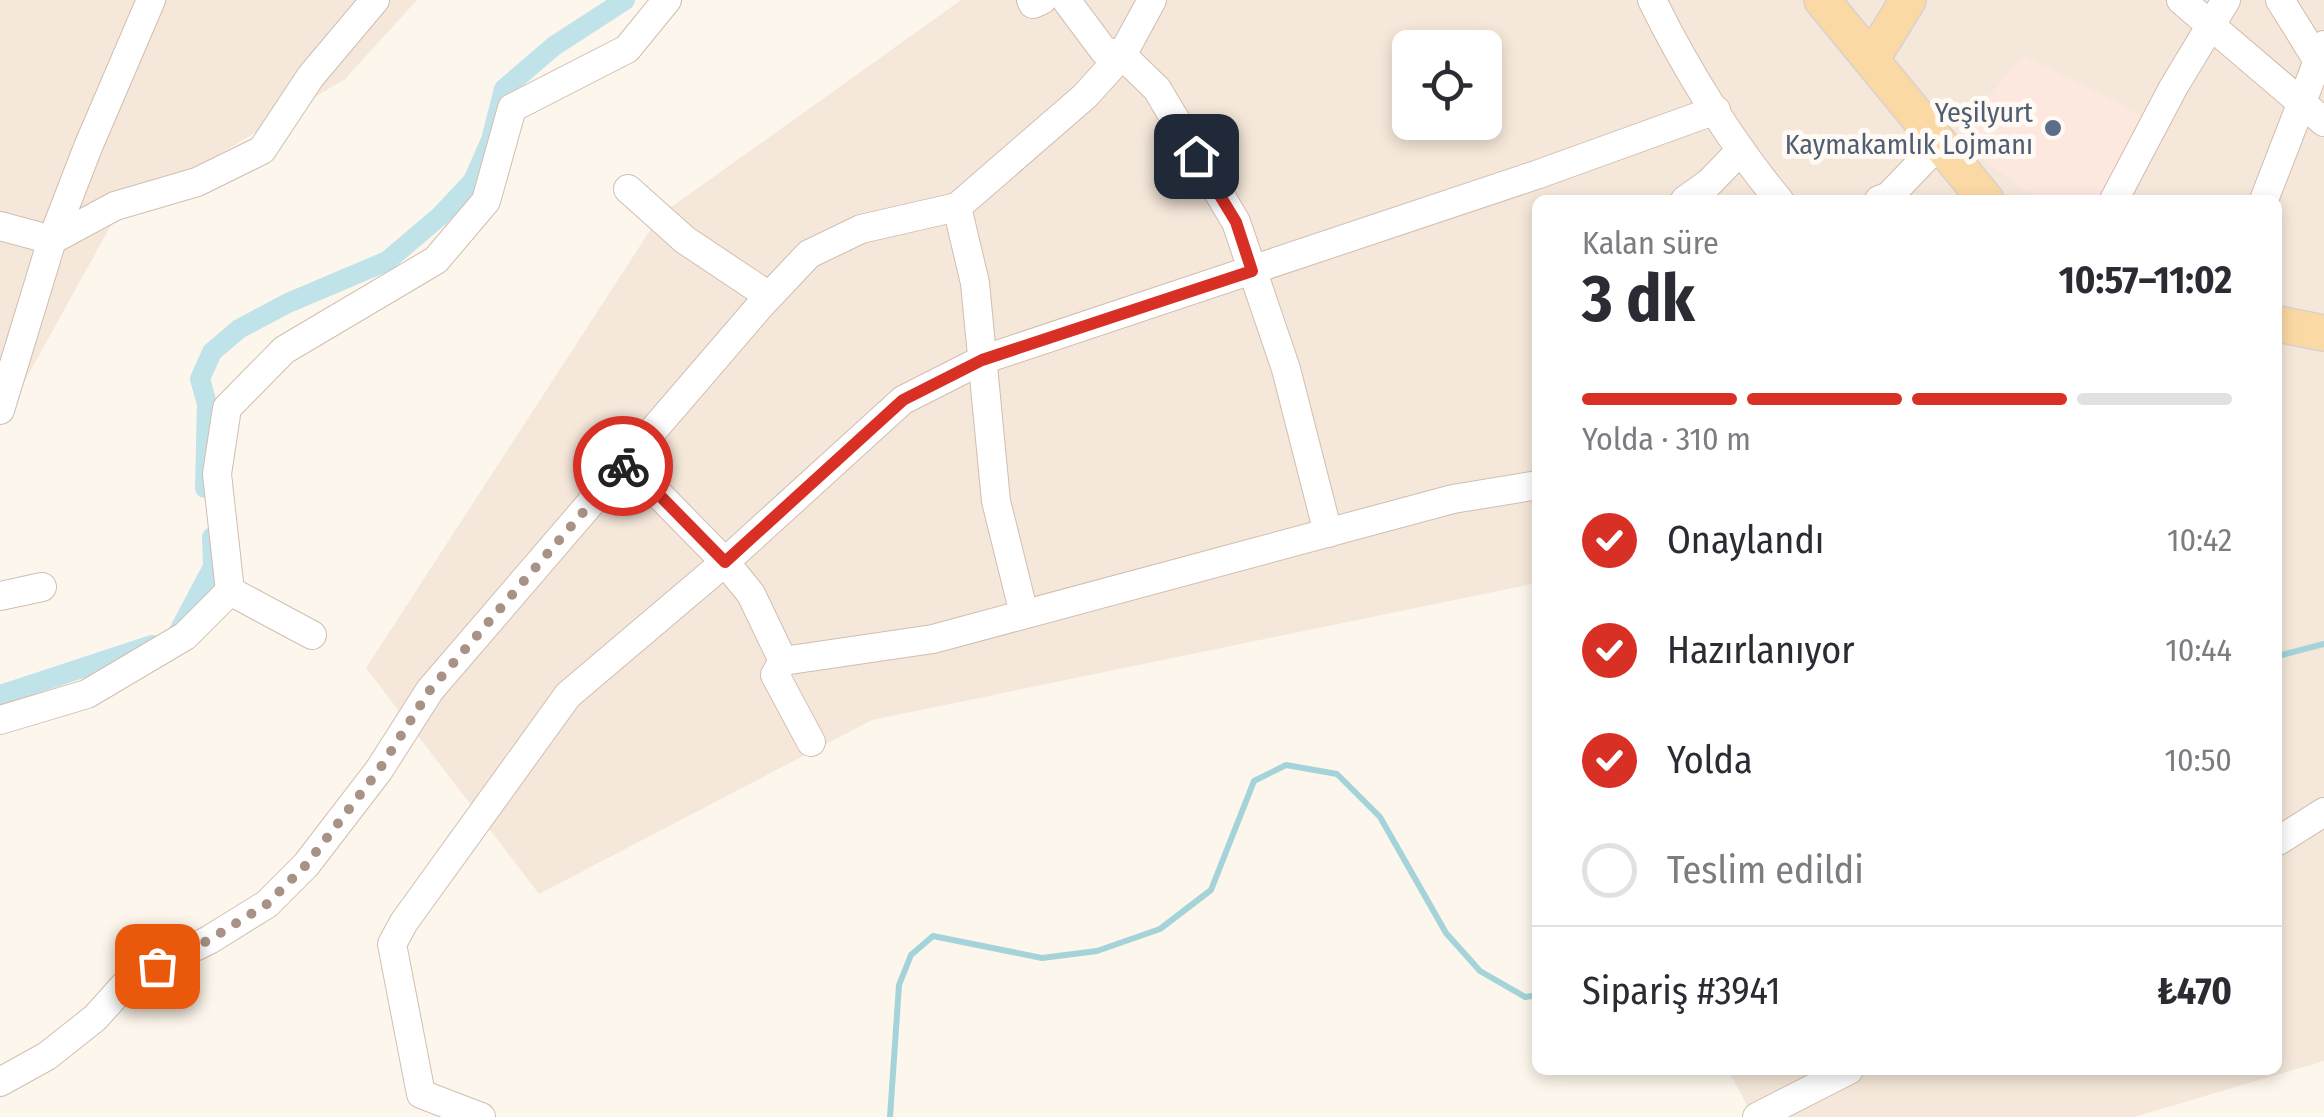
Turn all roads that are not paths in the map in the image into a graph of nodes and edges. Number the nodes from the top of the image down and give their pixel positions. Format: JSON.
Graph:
{"nodes":[{"id":1,"x":152,"y":0,"type":"edge"},
{"id":2,"x":375,"y":0,"type":"edge"},
{"id":3,"x":667,"y":0,"type":"edge"},
{"id":4,"x":1031,"y":0,"type":"edge"},
{"id":5,"x":1042,"y":0,"type":"edge"},
{"id":6,"x":1066,"y":0,"type":"edge"},
{"id":7,"x":1152,"y":0,"type":"edge"},
{"id":8,"x":1652,"y":0,"type":"edge"},
{"id":9,"x":1822,"y":0,"type":"edge"},
{"id":10,"x":1908,"y":0,"type":"edge"},
{"id":11,"x":2182,"y":0,"type":"edge"},
{"id":12,"x":2226,"y":0,"type":"edge"},
{"id":13,"x":2280,"y":0,"type":"edge"},
{"id":14,"x":2208,"y":25,"type":"junction"},
{"id":15,"x":2321,"y":53,"type":"edge"},
{"id":16,"x":1122,"y":55,"type":"junction"},
{"id":17,"x":1872,"y":57,"type":"junction"},
{"id":18,"x":2302,"y":102,"type":"junction"},
{"id":19,"x":1716,"y":110,"type":"junction"},
{"id":20,"x":2324,"y":122,"type":"edge"},
{"id":21,"x":1938,"y":146,"type":"junction"},
{"id":22,"x":1741,"y":150,"type":"junction"},
{"id":23,"x":628,"y":190,"type":"dead end"},
{"id":24,"x":1692,"y":195,"type":"edge"},
{"id":25,"x":1775,"y":195,"type":"edge"},
{"id":26,"x":1890,"y":195,"type":"edge"},
{"id":27,"x":1982,"y":195,"type":"edge"},
{"id":28,"x":2117,"y":195,"type":"edge"},
{"id":29,"x":2266,"y":195,"type":"edge"},
{"id":30,"x":957,"y":207,"type":"junction"},
{"id":31,"x":0,"y":226,"type":"edge"},
{"id":32,"x":52,"y":240,"type":"junction"},
{"id":33,"x":1252,"y":271,"type":"junction"},
{"id":34,"x":769,"y":296,"type":"junction"},
{"id":35,"x":2282,"y":325,"type":"edge"},
{"id":36,"x":2324,"y":333,"type":"edge"},
{"id":37,"x":982,"y":360,"type":"junction"},
{"id":38,"x":1,"y":399,"type":"edge"},
{"id":39,"x":627,"y":462,"type":"junction"},
{"id":40,"x":1532,"y":486,"type":"edge"},
{"id":41,"x":1328,"y":532,"type":"junction"},
{"id":42,"x":725,"y":562,"type":"junction"},
{"id":43,"x":42,"y":588,"type":"dead end"},
{"id":44,"x":230,"y":591,"type":"junction"},
{"id":45,"x":0,"y":596,"type":"edge"},
{"id":46,"x":1024,"y":614,"type":"junction"},
{"id":47,"x":312,"y":635,"type":"dead end"},
{"id":48,"x":783,"y":661,"type":"junction"},
{"id":49,"x":0,"y":720,"type":"edge"},
{"id":50,"x":811,"y":742,"type":"dead end"},
{"id":51,"x":2324,"y":812,"type":"edge"},
{"id":52,"x":2282,"y":838,"type":"edge"},
{"id":53,"x":1838,"y":1075,"type":"edge"},
{"id":54,"x":0,"y":1082,"type":"edge"},
{"id":55,"x":482,"y":1117,"type":"edge"},
{"id":56,"x":1757,"y":1117,"type":"edge"}],
"edges":[{"from":1,"to":32,"type":"street"},
{"from":2,"to":32,"type":"street"},
{"from":3,"to":44,"type":"street"},
{"from":4,"to":5,"type":"street"},
{"from":6,"to":16,"type":"street"},
{"from":7,"to":16,"type":"street"},
{"from":8,"to":19,"type":"street"},
{"from":9,"to":17,"type":"main road"},
{"from":10,"to":17,"type":"main road"},
{"from":11,"to":14,"type":"street"},
{"from":12,"to":14,"type":"street"},
{"from":13,"to":15,"type":"street"},
{"from":14,"to":18,"type":"street"},
{"from":14,"to":28,"type":"street"},
{"from":15,"to":18,"type":"street"},
{"from":16,"to":30,"type":"street"},
{"from":16,"to":33,"type":"street"},
{"from":17,"to":21,"type":"main road"},
{"from":18,"to":20,"type":"street"},
{"from":18,"to":29,"type":"street"},
{"from":19,"to":22,"type":"street"},
{"from":19,"to":33,"type":"street"},
{"from":21,"to":26,"type":"street"},
{"from":21,"to":27,"type":"main road"},
{"from":22,"to":24,"type":"street"},
{"from":22,"to":25,"type":"street"},
{"from":23,"to":34,"type":"street"},
{"from":30,"to":34,"type":"street"},
{"from":30,"to":37,"type":"street"},
{"from":31,"to":32,"type":"street"},
{"from":32,"to":38,"type":"street"},
{"from":33,"to":37,"type":"street"},
{"from":33,"to":41,"type":"street"},
{"from":34,"to":39,"type":"street"},
{"from":35,"to":36,"type":"main road"},
{"from":37,"to":42,"type":"street"},
{"from":37,"to":46,"type":"street"},
{"from":39,"to":42,"type":"street"},
{"from":39,"to":54,"type":"street"},
{"from":40,"to":41,"type":"street"},
{"from":41,"to":46,"type":"street"},
{"from":42,"to":48,"type":"street"},
{"from":42,"to":55,"type":"street"},
{"from":43,"to":45,"type":"street"},
{"from":44,"to":47,"type":"street"},
{"from":44,"to":49,"type":"street"},
{"from":46,"to":48,"type":"street"},
{"from":48,"to":50,"type":"street"},
{"from":51,"to":52,"type":"street"},
{"from":53,"to":56,"type":"street"}]}
